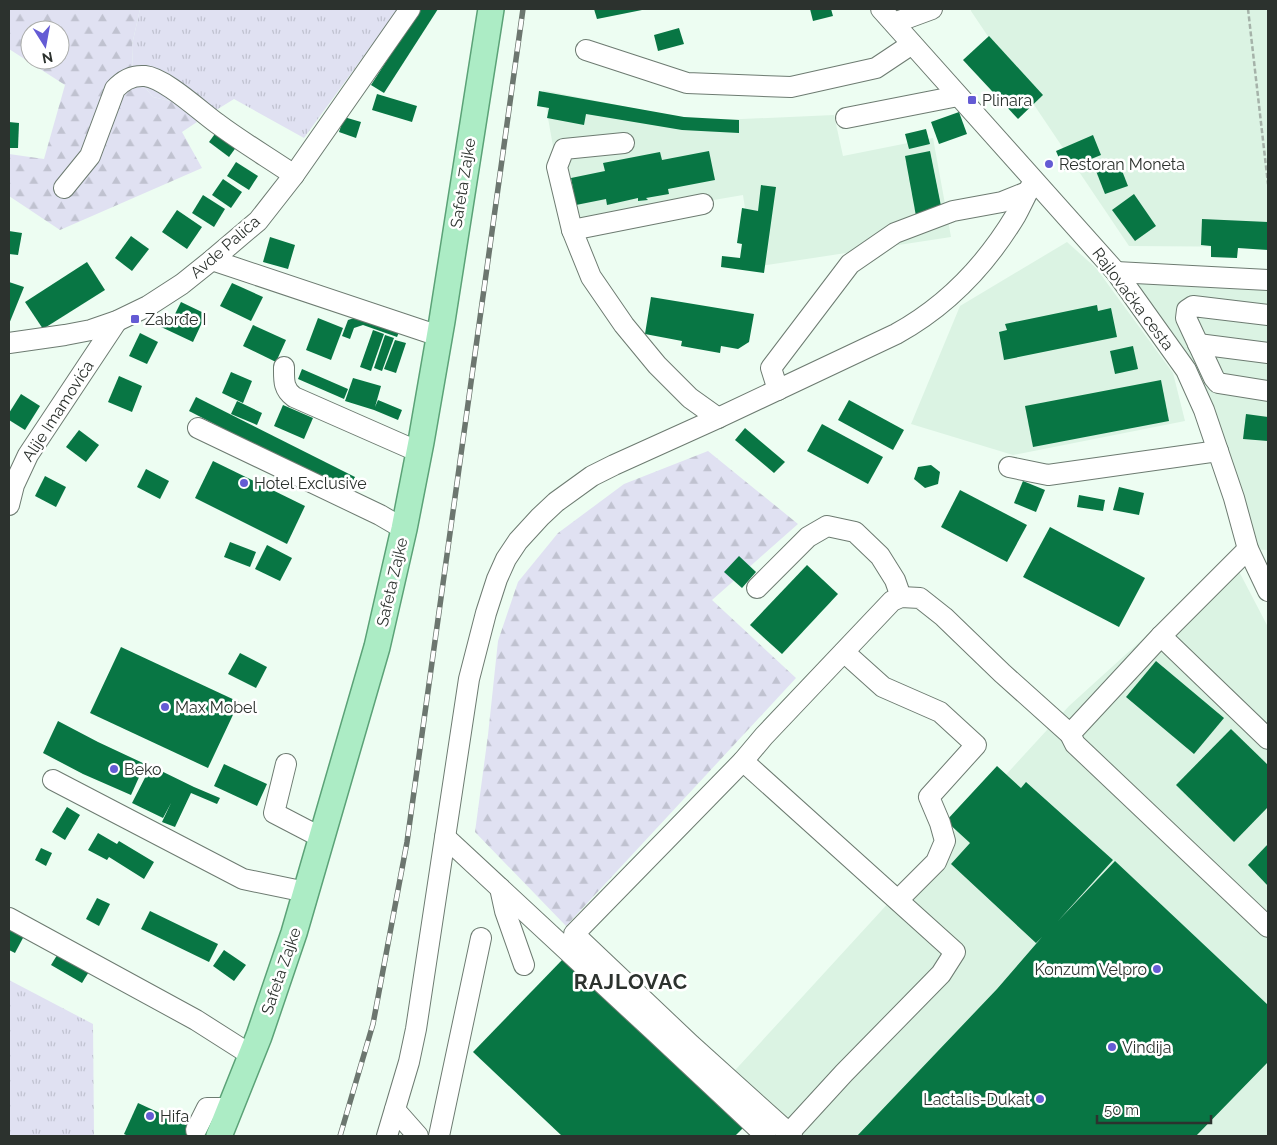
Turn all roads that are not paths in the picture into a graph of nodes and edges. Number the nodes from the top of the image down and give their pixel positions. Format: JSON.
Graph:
{"nodes":[{"id":1,"x":410,"y":9,"type":"edge"},
{"id":2,"x":491,"y":9,"type":"edge"},
{"id":3,"x":932,"y":9,"type":"edge"},
{"id":4,"x":888,"y":16,"type":"edge"},
{"id":5,"x":912,"y":44,"type":"junction"},
{"id":6,"x":586,"y":50,"type":"dead end"},
{"id":7,"x":958,"y":96,"type":"junction"},
{"id":8,"x":846,"y":118,"type":"dead end"},
{"id":9,"x":624,"y":143,"type":"dead end"},
{"id":10,"x":294,"y":175,"type":"junction"},
{"id":11,"x":1030,"y":187,"type":"junction"},
{"id":12,"x":64,"y":188,"type":"dead end"},
{"id":13,"x":703,"y":204,"type":"dead end"},
{"id":14,"x":572,"y":230,"type":"junction"},
{"id":15,"x":212,"y":260,"type":"junction"},
{"id":16,"x":1116,"y":272,"type":"junction"},
{"id":17,"x":1268,"y":280,"type":"edge"},
{"id":18,"x":1268,"y":315,"type":"edge"},
{"id":19,"x":117,"y":321,"type":"junction"},
{"id":20,"x":439,"y":336,"type":"junction"},
{"id":21,"x":9,"y":343,"type":"edge"},
{"id":22,"x":1198,"y":344,"type":"junction"},
{"id":23,"x":1268,"y":353,"type":"edge"},
{"id":24,"x":284,"y":367,"type":"dead end"},
{"id":25,"x":778,"y":390,"type":"junction"},
{"id":26,"x":1268,"y":391,"type":"edge"},
{"id":27,"x":718,"y":418,"type":"junction"},
{"id":28,"x":198,"y":428,"type":"dead end"},
{"id":29,"x":1218,"y":451,"type":"junction"},
{"id":30,"x":419,"y":452,"type":"junction"},
{"id":31,"x":1009,"y":467,"type":"dead end"},
{"id":32,"x":9,"y":506,"type":"edge"},
{"id":33,"x":404,"y":529,"type":"junction"},
{"id":34,"x":1248,"y":549,"type":"junction"},
{"id":35,"x":757,"y":588,"type":"dead end"},
{"id":36,"x":1268,"y":591,"type":"edge"},
{"id":37,"x":901,"y":597,"type":"junction"},
{"id":38,"x":1161,"y":636,"type":"junction"},
{"id":39,"x":844,"y":652,"type":"junction"},
{"id":40,"x":1070,"y":734,"type":"junction"},
{"id":41,"x":1268,"y":739,"type":"edge"},
{"id":42,"x":744,"y":761,"type":"junction"},
{"id":43,"x":286,"y":764,"type":"dead end"},
{"id":44,"x":53,"y":780,"type":"dead end"},
{"id":45,"x":445,"y":837,"type":"junction"},
{"id":46,"x":322,"y":838,"type":"junction"},
{"id":47,"x":500,"y":888,"type":"junction"},
{"id":48,"x":306,"y":892,"type":"junction"},
{"id":49,"x":898,"y":900,"type":"junction"},
{"id":50,"x":9,"y":918,"type":"edge"},
{"id":51,"x":1268,"y":927,"type":"edge"},
{"id":52,"x":481,"y":938,"type":"dead end"},
{"id":53,"x":524,"y":965,"type":"dead end"},
{"id":54,"x":251,"y":1055,"type":"junction"},
{"id":55,"x":395,"y":1110,"type":"junction"},
{"id":56,"x":207,"y":1133,"type":"edge"},
{"id":57,"x":790,"y":1135,"type":"edge"},
{"id":58,"x":386,"y":1136,"type":"edge"},
{"id":59,"x":418,"y":1136,"type":"edge"},
{"id":60,"x":439,"y":1136,"type":"edge"},
{"id":61,"x":766,"y":1136,"type":"edge"}],
"edges":[{"from":1,"to":10,"type":"street","name":"Avde Palića"},
{"from":2,"to":20,"type":"main road","name":"Safeta Zajke"},
{"from":3,"to":4,"type":"street"},
{"from":4,"to":5,"type":"street","name":"Rajlovačka cesta"},
{"from":5,"to":6,"type":"street"},
{"from":5,"to":7,"type":"street","name":"Rajlovačka cesta"},
{"from":7,"to":8,"type":"street"},
{"from":7,"to":11,"type":"street","name":"Rajlovačka cesta"},
{"from":9,"to":14,"type":"street"},
{"from":10,"to":12,"type":"street"},
{"from":10,"to":15,"type":"street","name":"Avde Palića"},
{"from":11,"to":16,"type":"street","name":"Rajlovačka cesta"},
{"from":11,"to":25,"type":"street"},
{"from":11,"to":25,"type":"street"},
{"from":13,"to":14,"type":"street"},
{"from":14,"to":27,"type":"street"},
{"from":15,"to":19,"type":"street","name":"Avde Palića"},
{"from":15,"to":20,"type":"street"},
{"from":16,"to":17,"type":"street"},
{"from":16,"to":29,"type":"street","name":"Rajlovačka cesta"},
{"from":18,"to":22,"type":"street"},
{"from":19,"to":21,"type":"street","name":"Avde Palića"},
{"from":19,"to":32,"type":"street","name":"Alije Imamovića"},
{"from":20,"to":30,"type":"main road","name":"Safeta Zajke"},
{"from":22,"to":23,"type":"street"},
{"from":22,"to":26,"type":"street"},
{"from":24,"to":30,"type":"street"},
{"from":25,"to":27,"type":"street"},
{"from":27,"to":45,"type":"street"},
{"from":28,"to":33,"type":"street"},
{"from":29,"to":31,"type":"street"},
{"from":29,"to":34,"type":"street","name":"Rajlovačka cesta"},
{"from":30,"to":33,"type":"main road","name":"Safeta Zajke"},
{"from":33,"to":46,"type":"main road","name":"Safeta Zajke"},
{"from":34,"to":36,"type":"street","name":"Rajlovačka cesta"},
{"from":34,"to":38,"type":"street"},
{"from":35,"to":37,"type":"street"},
{"from":37,"to":39,"type":"street"},
{"from":37,"to":40,"type":"street"},
{"from":38,"to":40,"type":"street"},
{"from":38,"to":41,"type":"street"},
{"from":39,"to":42,"type":"street"},
{"from":39,"to":49,"type":"street"},
{"from":40,"to":51,"type":"street"},
{"from":42,"to":49,"type":"street"},
{"from":42,"to":57,"type":"street"},
{"from":43,"to":46,"type":"street"},
{"from":44,"to":48,"type":"street"},
{"from":45,"to":47,"type":"street"},
{"from":45,"to":55,"type":"street"},
{"from":46,"to":48,"type":"main road","name":"Safeta Zajke"},
{"from":47,"to":53,"type":"street"},
{"from":47,"to":61,"type":"street"},
{"from":48,"to":54,"type":"main road","name":"Safeta Zajke"},
{"from":49,"to":57,"type":"street"},
{"from":50,"to":54,"type":"street"},
{"from":52,"to":60,"type":"street"},
{"from":54,"to":56,"type":"main road","name":"Safeta Zajke"},
{"from":55,"to":58,"type":"street"},
{"from":55,"to":59,"type":"street"}]}
